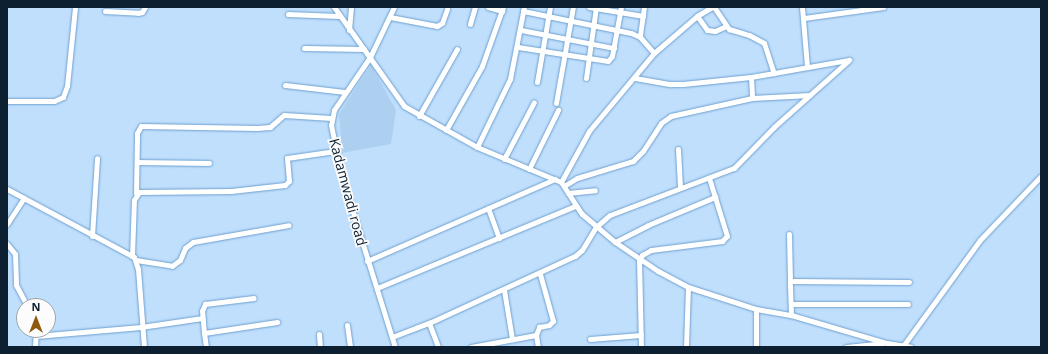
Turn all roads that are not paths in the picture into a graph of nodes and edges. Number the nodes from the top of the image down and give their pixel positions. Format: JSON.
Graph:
{"nodes":[{"id":1,"x":74,"y":7,"type":"edge"},
{"id":2,"x":145,"y":7,"type":"edge"},
{"id":3,"x":334,"y":7,"type":"edge"},
{"id":4,"x":351,"y":7,"type":"edge"},
{"id":5,"x":394,"y":7,"type":"edge"},
{"id":6,"x":475,"y":7,"type":"edge"},
{"id":7,"x":488,"y":7,"type":"edge"},
{"id":8,"x":550,"y":7,"type":"edge"},
{"id":9,"x":573,"y":7,"type":"edge"},
{"id":10,"x":589,"y":7,"type":"edge"},
{"id":11,"x":644,"y":7,"type":"edge"},
{"id":12,"x":713,"y":7,"type":"edge"},
{"id":13,"x":802,"y":7,"type":"edge"},
{"id":14,"x":883,"y":7,"type":"edge"},
{"id":15,"x":595,"y":8,"type":"edge"},
{"id":16,"x":447,"y":9,"type":"dead end"},
{"id":17,"x":502,"y":9,"type":"edge"},
{"id":18,"x":524,"y":9,"type":"edge"},
{"id":19,"x":706,"y":9,"type":"edge"},
{"id":20,"x":620,"y":10,"type":"edge"},
{"id":21,"x":105,"y":11,"type":"dead end"},
{"id":22,"x":288,"y":14,"type":"dead end"},
{"id":23,"x":339,"y":16,"type":"junction"},
{"id":24,"x":643,"y":16,"type":"junction"},
{"id":25,"x":697,"y":16,"type":"junction"},
{"id":26,"x":390,"y":17,"type":"junction"},
{"id":27,"x":549,"y":17,"type":"junction"},
{"id":28,"x":804,"y":18,"type":"junction"},
{"id":29,"x":571,"y":21,"type":"junction"},
{"id":30,"x":470,"y":24,"type":"dead end"},
{"id":31,"x":593,"y":25,"type":"junction"},
{"id":32,"x":726,"y":26,"type":"junction"},
{"id":33,"x":349,"y":30,"type":"junction"},
{"id":34,"x":521,"y":30,"type":"junction"},
{"id":35,"x":618,"y":30,"type":"junction"},
{"id":36,"x":546,"y":34,"type":"junction"},
{"id":37,"x":640,"y":37,"type":"junction"},
{"id":38,"x":568,"y":38,"type":"junction"},
{"id":39,"x":591,"y":42,"type":"junction"},
{"id":40,"x":518,"y":47,"type":"junction"},
{"id":41,"x":304,"y":48,"type":"dead end"},
{"id":42,"x":614,"y":48,"type":"junction"},
{"id":43,"x":364,"y":49,"type":"junction"},
{"id":44,"x":457,"y":49,"type":"dead end"},
{"id":45,"x":543,"y":51,"type":"junction"},
{"id":46,"x":654,"y":53,"type":"junction"},
{"id":47,"x":565,"y":54,"type":"junction"},
{"id":48,"x":370,"y":57,"type":"junction"},
{"id":49,"x":589,"y":59,"type":"junction"},
{"id":50,"x":807,"y":67,"type":"junction"},
{"id":51,"x":774,"y":73,"type":"junction"},
{"id":52,"x":751,"y":77,"type":"junction"},
{"id":53,"x":586,"y":78,"type":"dead end"},
{"id":54,"x":635,"y":78,"type":"junction"},
{"id":55,"x":537,"y":82,"type":"dead end"},
{"id":56,"x":285,"y":85,"type":"dead end"},
{"id":57,"x":345,"y":92,"type":"junction"},
{"id":58,"x":810,"y":94,"type":"junction"},
{"id":59,"x":752,"y":98,"type":"junction"},
{"id":60,"x":7,"y":101,"type":"edge"},
{"id":61,"x":534,"y":102,"type":"dead end"},
{"id":62,"x":556,"y":102,"type":"dead end"},
{"id":63,"x":558,"y":110,"type":"dead end"},
{"id":64,"x":419,"y":116,"type":"junction"},
{"id":65,"x":331,"y":118,"type":"junction"},
{"id":66,"x":446,"y":130,"type":"junction"},
{"id":67,"x":477,"y":147,"type":"junction"},
{"id":68,"x":678,"y":148,"type":"dead end"},
{"id":69,"x":335,"y":151,"type":"junction"},
{"id":70,"x":97,"y":158,"type":"dead end"},
{"id":71,"x":504,"y":159,"type":"junction"},
{"id":72,"x":136,"y":162,"type":"junction"},
{"id":73,"x":209,"y":163,"type":"dead end"},
{"id":74,"x":529,"y":169,"type":"junction"},
{"id":75,"x":1041,"y":176,"type":"edge"},
{"id":76,"x":709,"y":178,"type":"junction"},
{"id":77,"x":555,"y":180,"type":"junction"},
{"id":78,"x":562,"y":184,"type":"junction"},
{"id":79,"x":680,"y":187,"type":"junction"},
{"id":80,"x":7,"y":189,"type":"edge"},
{"id":81,"x":595,"y":190,"type":"dead end"},
{"id":82,"x":136,"y":194,"type":"junction"},
{"id":83,"x":568,"y":194,"type":"junction"},
{"id":84,"x":715,"y":197,"type":"junction"},
{"id":85,"x":24,"y":198,"type":"junction"},
{"id":86,"x":575,"y":206,"type":"junction"},
{"id":87,"x":488,"y":208,"type":"junction"},
{"id":88,"x":7,"y":224,"type":"edge"},
{"id":89,"x":289,"y":225,"type":"dead end"},
{"id":90,"x":596,"y":226,"type":"junction"},
{"id":91,"x":789,"y":234,"type":"dead end"},
{"id":92,"x":92,"y":236,"type":"junction"},
{"id":93,"x":499,"y":238,"type":"junction"},
{"id":94,"x":615,"y":242,"type":"junction"},
{"id":95,"x":7,"y":244,"type":"edge"},
{"id":96,"x":132,"y":256,"type":"junction"},
{"id":97,"x":136,"y":260,"type":"junction"},
{"id":98,"x":639,"y":260,"type":"junction"},
{"id":99,"x":367,"y":261,"type":"junction"},
{"id":100,"x":540,"y":274,"type":"junction"},
{"id":101,"x":790,"y":281,"type":"junction"},
{"id":102,"x":909,"y":282,"type":"dead end"},
{"id":103,"x":688,"y":287,"type":"junction"},
{"id":104,"x":377,"y":288,"type":"junction"},
{"id":105,"x":504,"y":290,"type":"junction"},
{"id":106,"x":23,"y":298,"type":"edge"},
{"id":107,"x":254,"y":298,"type":"dead end"},
{"id":108,"x":791,"y":304,"type":"junction"},
{"id":109,"x":908,"y":304,"type":"dead end"},
{"id":110,"x":756,"y":309,"type":"junction"},
{"id":111,"x":791,"y":315,"type":"junction"},
{"id":112,"x":202,"y":318,"type":"junction"},
{"id":113,"x":277,"y":322,"type":"dead end"},
{"id":114,"x":429,"y":323,"type":"junction"},
{"id":115,"x":346,"y":325,"type":"dead end"},
{"id":116,"x":141,"y":328,"type":"junction"},
{"id":117,"x":56,"y":332,"type":"edge"},
{"id":118,"x":204,"y":333,"type":"junction"},
{"id":119,"x":318,"y":334,"type":"dead end"},
{"id":120,"x":536,"y":335,"type":"junction"},
{"id":121,"x":641,"y":335,"type":"junction"},
{"id":122,"x":392,"y":337,"type":"junction"},
{"id":123,"x":512,"y":339,"type":"junction"},
{"id":124,"x":590,"y":339,"type":"dead end"},
{"id":125,"x":887,"y":343,"type":"junction"},
{"id":126,"x":903,"y":346,"type":"junction"},
{"id":127,"x":144,"y":347,"type":"edge"},
{"id":128,"x":206,"y":347,"type":"edge"},
{"id":129,"x":320,"y":347,"type":"edge"},
{"id":130,"x":350,"y":347,"type":"edge"},
{"id":131,"x":395,"y":347,"type":"edge"},
{"id":132,"x":438,"y":347,"type":"edge"},
{"id":133,"x":472,"y":347,"type":"edge"},
{"id":134,"x":538,"y":347,"type":"edge"},
{"id":135,"x":641,"y":347,"type":"edge"},
{"id":136,"x":686,"y":347,"type":"edge"},
{"id":137,"x":756,"y":347,"type":"edge"},
{"id":138,"x":846,"y":347,"type":"edge"},
{"id":139,"x":911,"y":347,"type":"edge"}],
"edges":[{"from":1,"to":60,"type":"street"},
{"from":2,"to":21,"type":"street"},
{"from":3,"to":23,"type":"street"},
{"from":4,"to":33,"type":"street"},
{"from":5,"to":26,"type":"street","name":"Kadamwadi road"},
{"from":6,"to":30,"type":"street"},
{"from":7,"to":17,"type":"street"},
{"from":8,"to":27,"type":"street"},
{"from":9,"to":29,"type":"street"},
{"from":10,"to":15,"type":"street"},
{"from":11,"to":24,"type":"street"},
{"from":12,"to":19,"type":"street"},
{"from":12,"to":32,"type":"street"},
{"from":13,"to":28,"type":"street"},
{"from":14,"to":28,"type":"street"},
{"from":15,"to":20,"type":"street"},
{"from":15,"to":31,"type":"street"},
{"from":16,"to":26,"type":"street"},
{"from":17,"to":66,"type":"street"},
{"from":18,"to":27,"type":"street"},
{"from":18,"to":34,"type":"street"},
{"from":19,"to":25,"type":"street"},
{"from":20,"to":24,"type":"street"},
{"from":20,"to":35,"type":"street"},
{"from":22,"to":23,"type":"street"},
{"from":23,"to":33,"type":"street"},
{"from":24,"to":37,"type":"street"},
{"from":25,"to":32,"type":"street"},
{"from":25,"to":46,"type":"street"},
{"from":26,"to":48,"type":"street","name":"Kadamwadi road"},
{"from":27,"to":29,"type":"street"},
{"from":27,"to":36,"type":"street"},
{"from":28,"to":50,"type":"street"},
{"from":29,"to":31,"type":"street"},
{"from":29,"to":38,"type":"street"},
{"from":31,"to":35,"type":"street"},
{"from":31,"to":39,"type":"street"},
{"from":32,"to":51,"type":"street"},
{"from":33,"to":43,"type":"street"},
{"from":34,"to":36,"type":"street"},
{"from":34,"to":40,"type":"street"},
{"from":35,"to":37,"type":"street"},
{"from":35,"to":42,"type":"street"},
{"from":36,"to":38,"type":"street"},
{"from":36,"to":45,"type":"street"},
{"from":37,"to":46,"type":"street"},
{"from":38,"to":39,"type":"street"},
{"from":38,"to":47,"type":"street"},
{"from":39,"to":42,"type":"street"},
{"from":39,"to":49,"type":"street"},
{"from":40,"to":45,"type":"street"},
{"from":40,"to":67,"type":"street"},
{"from":41,"to":43,"type":"street"},
{"from":42,"to":49,"type":"street"},
{"from":43,"to":48,"type":"street"},
{"from":44,"to":64,"type":"street"},
{"from":45,"to":47,"type":"street"},
{"from":45,"to":55,"type":"street"},
{"from":46,"to":54,"type":"street"},
{"from":47,"to":49,"type":"street"},
{"from":47,"to":62,"type":"street"},
{"from":48,"to":57,"type":"street","name":"Kadamwadi road"},
{"from":48,"to":64,"type":"street"},
{"from":49,"to":53,"type":"street"},
{"from":50,"to":51,"type":"street"},
{"from":50,"to":58,"type":"street"},
{"from":51,"to":52,"type":"street"},
{"from":52,"to":54,"type":"street"},
{"from":52,"to":59,"type":"street"},
{"from":54,"to":78,"type":"street"},
{"from":56,"to":57,"type":"street"},
{"from":57,"to":65,"type":"street","name":"Kadamwadi road"},
{"from":58,"to":59,"type":"street"},
{"from":58,"to":76,"type":"street"},
{"from":59,"to":78,"type":"street"},
{"from":61,"to":71,"type":"street"},
{"from":63,"to":74,"type":"street"},
{"from":64,"to":66,"type":"street"},
{"from":65,"to":69,"type":"street","name":"Kadamwadi road"},
{"from":65,"to":72,"type":"street"},
{"from":66,"to":67,"type":"street"},
{"from":67,"to":71,"type":"street"},
{"from":68,"to":79,"type":"street"},
{"from":69,"to":82,"type":"street"},
{"from":69,"to":99,"type":"street","name":"Kadamwadi road"},
{"from":70,"to":92,"type":"street"},
{"from":71,"to":74,"type":"street"},
{"from":72,"to":73,"type":"street"},
{"from":72,"to":82,"type":"street"},
{"from":74,"to":77,"type":"street"},
{"from":75,"to":126,"type":"street"},
{"from":76,"to":79,"type":"street"},
{"from":76,"to":84,"type":"street"},
{"from":77,"to":78,"type":"street"},
{"from":77,"to":87,"type":"street"},
{"from":78,"to":83,"type":"street"},
{"from":79,"to":90,"type":"street"},
{"from":80,"to":85,"type":"street"},
{"from":81,"to":83,"type":"street"},
{"from":82,"to":96,"type":"street"},
{"from":83,"to":86,"type":"street"},
{"from":84,"to":94,"type":"street"},
{"from":84,"to":98,"type":"street"},
{"from":85,"to":88,"type":"street"},
{"from":85,"to":92,"type":"street"},
{"from":86,"to":90,"type":"street"},
{"from":86,"to":93,"type":"street"},
{"from":87,"to":93,"type":"street"},
{"from":87,"to":99,"type":"street"},
{"from":89,"to":97,"type":"street"},
{"from":90,"to":94,"type":"street"},
{"from":90,"to":100,"type":"street"},
{"from":91,"to":101,"type":"street"},
{"from":92,"to":96,"type":"street"},
{"from":93,"to":104,"type":"street"},
{"from":94,"to":98,"type":"street"},
{"from":95,"to":106,"type":"street"},
{"from":96,"to":97,"type":"street"},
{"from":97,"to":116,"type":"street"},
{"from":98,"to":103,"type":"street"},
{"from":98,"to":121,"type":"street"},
{"from":99,"to":104,"type":"street","name":"Kadamwadi road"},
{"from":100,"to":105,"type":"street"},
{"from":100,"to":120,"type":"street"},
{"from":101,"to":102,"type":"street"},
{"from":101,"to":108,"type":"street"},
{"from":103,"to":110,"type":"street"},
{"from":103,"to":136,"type":"street"},
{"from":104,"to":122,"type":"street","name":"Kadamwadi road"},
{"from":105,"to":114,"type":"street"},
{"from":105,"to":123,"type":"street"},
{"from":107,"to":112,"type":"street"},
{"from":108,"to":109,"type":"street"},
{"from":108,"to":111,"type":"street"},
{"from":110,"to":111,"type":"street"},
{"from":110,"to":137,"type":"street"},
{"from":111,"to":125,"type":"street"},
{"from":112,"to":116,"type":"street"},
{"from":112,"to":118,"type":"street"},
{"from":113,"to":118,"type":"street"},
{"from":114,"to":122,"type":"street"},
{"from":114,"to":132,"type":"street"},
{"from":115,"to":130,"type":"street"},
{"from":116,"to":117,"type":"street"},
{"from":116,"to":127,"type":"street"},
{"from":118,"to":128,"type":"street"},
{"from":119,"to":129,"type":"street"},
{"from":120,"to":123,"type":"street"},
{"from":120,"to":134,"type":"street"},
{"from":121,"to":124,"type":"street"},
{"from":121,"to":135,"type":"street"},
{"from":122,"to":131,"type":"street","name":"Kadamwadi road"},
{"from":123,"to":133,"type":"street"},
{"from":125,"to":126,"type":"street"},
{"from":125,"to":138,"type":"street"},
{"from":126,"to":139,"type":"street"}]}
